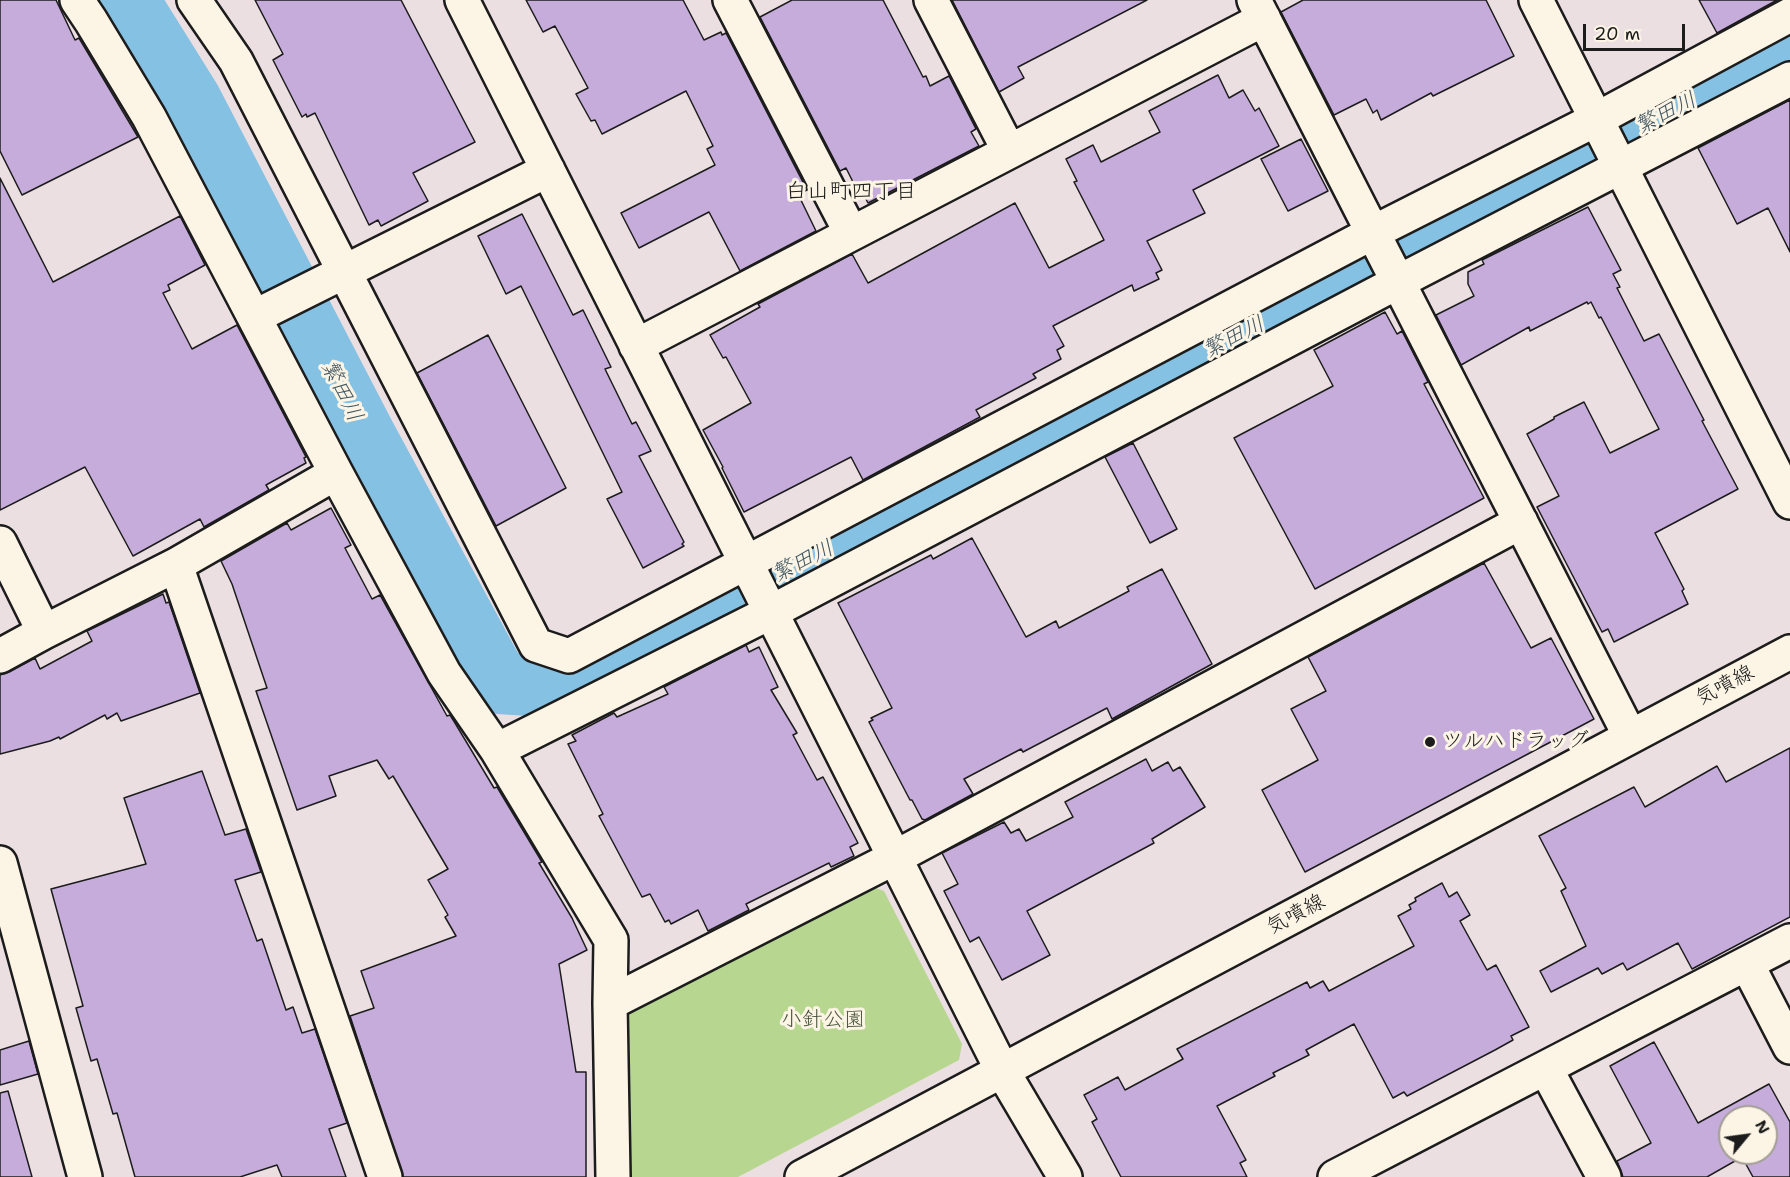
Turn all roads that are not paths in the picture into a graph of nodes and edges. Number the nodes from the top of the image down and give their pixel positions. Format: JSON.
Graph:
{"nodes":[{"id":1,"x":77,"y":0,"type":"edge"},
{"id":2,"x":194,"y":0,"type":"edge"},
{"id":3,"x":462,"y":0,"type":"edge"},
{"id":4,"x":730,"y":0,"type":"edge"},
{"id":5,"x":931,"y":0,"type":"edge"},
{"id":6,"x":1536,"y":0,"type":"edge"},
{"id":7,"x":1259,"y":9,"type":"edge"},
{"id":8,"x":1790,"y":15,"type":"edge"},
{"id":9,"x":1790,"y":79,"type":"edge"},
{"id":10,"x":1597,"y":119,"type":"junction"},
{"id":11,"x":1010,"y":151,"type":"junction"},
{"id":12,"x":1621,"y":167,"type":"junction"},
{"id":13,"x":548,"y":170,"type":"junction"},
{"id":14,"x":851,"y":233,"type":"junction"},
{"id":15,"x":1374,"y":233,"type":"junction"},
{"id":16,"x":345,"y":272,"type":"junction"},
{"id":17,"x":1397,"y":280,"type":"junction"},
{"id":18,"x":254,"y":317,"type":"junction"},
{"id":19,"x":636,"y":346,"type":"junction"},
{"id":20,"x":336,"y":473,"type":"junction"},
{"id":21,"x":1790,"y":502,"type":"edge"},
{"id":22,"x":1521,"y":522,"type":"junction"},
{"id":23,"x":0,"y":543,"type":"edge"},
{"id":24,"x":746,"y":563,"type":"junction"},
{"id":25,"x":176,"y":565,"type":"junction"},
{"id":26,"x":771,"y":612,"type":"junction"},
{"id":27,"x":44,"y":632,"type":"junction"},
{"id":28,"x":1790,"y":652,"type":"edge"},
{"id":29,"x":0,"y":656,"type":"edge"},
{"id":30,"x":1630,"y":736,"type":"junction"},
{"id":31,"x":497,"y":750,"type":"junction"},
{"id":32,"x":894,"y":858,"type":"junction"},
{"id":33,"x":0,"y":862,"type":"edge"},
{"id":34,"x":1790,"y":941,"type":"edge"},
{"id":35,"x":1747,"y":964,"type":"junction"},
{"id":36,"x":610,"y":1003,"type":"junction"},
{"id":37,"x":1790,"y":1047,"type":"edge"},
{"id":38,"x":1546,"y":1069,"type":"junction"},
{"id":39,"x":1003,"y":1072,"type":"junction"},
{"id":40,"x":1340,"y":1176,"type":"edge"},
{"id":41,"x":85,"y":1177,"type":"edge"},
{"id":42,"x":385,"y":1177,"type":"edge"},
{"id":43,"x":613,"y":1177,"type":"edge"},
{"id":44,"x":802,"y":1177,"type":"edge"},
{"id":45,"x":1065,"y":1177,"type":"edge"},
{"id":46,"x":1604,"y":1177,"type":"edge"}],
"edges":[{"from":1,"to":18,"type":"street"},
{"from":2,"to":16,"type":"street"},
{"from":3,"to":13,"type":"street"},
{"from":4,"to":14,"type":"street"},
{"from":5,"to":11,"type":"street"},
{"from":6,"to":10,"type":"street"},
{"from":7,"to":11,"type":"street"},
{"from":7,"to":15,"type":"street"},
{"from":8,"to":10,"type":"street"},
{"from":9,"to":12,"type":"street"},
{"from":10,"to":12,"type":"street"},
{"from":10,"to":15,"type":"street"},
{"from":11,"to":14,"type":"street"},
{"from":12,"to":17,"type":"street"},
{"from":12,"to":21,"type":"street"},
{"from":13,"to":16,"type":"street"},
{"from":13,"to":19,"type":"street"},
{"from":14,"to":19,"type":"street"},
{"from":15,"to":17,"type":"street"},
{"from":15,"to":24,"type":"street"},
{"from":16,"to":18,"type":"street"},
{"from":16,"to":24,"type":"street"},
{"from":17,"to":22,"type":"street"},
{"from":17,"to":26,"type":"street"},
{"from":18,"to":20,"type":"street"},
{"from":19,"to":24,"type":"street"},
{"from":20,"to":25,"type":"street"},
{"from":20,"to":31,"type":"street"},
{"from":22,"to":30,"type":"street"},
{"from":22,"to":32,"type":"street"},
{"from":23,"to":27,"type":"street"},
{"from":24,"to":26,"type":"street"},
{"from":25,"to":27,"type":"street"},
{"from":25,"to":42,"type":"street"},
{"from":26,"to":31,"type":"street"},
{"from":26,"to":32,"type":"street"},
{"from":27,"to":29,"type":"street"},
{"from":28,"to":30,"type":"street","name":"気噴線"},
{"from":30,"to":39,"type":"street","name":"気噴線"},
{"from":31,"to":36,"type":"street"},
{"from":32,"to":36,"type":"street"},
{"from":32,"to":39,"type":"street"},
{"from":33,"to":41,"type":"street"},
{"from":34,"to":35,"type":"street"},
{"from":35,"to":37,"type":"street"},
{"from":35,"to":38,"type":"street"},
{"from":36,"to":43,"type":"street"},
{"from":38,"to":40,"type":"street"},
{"from":38,"to":46,"type":"street"},
{"from":39,"to":44,"type":"street","name":"気噴線"},
{"from":39,"to":45,"type":"street"}]}
